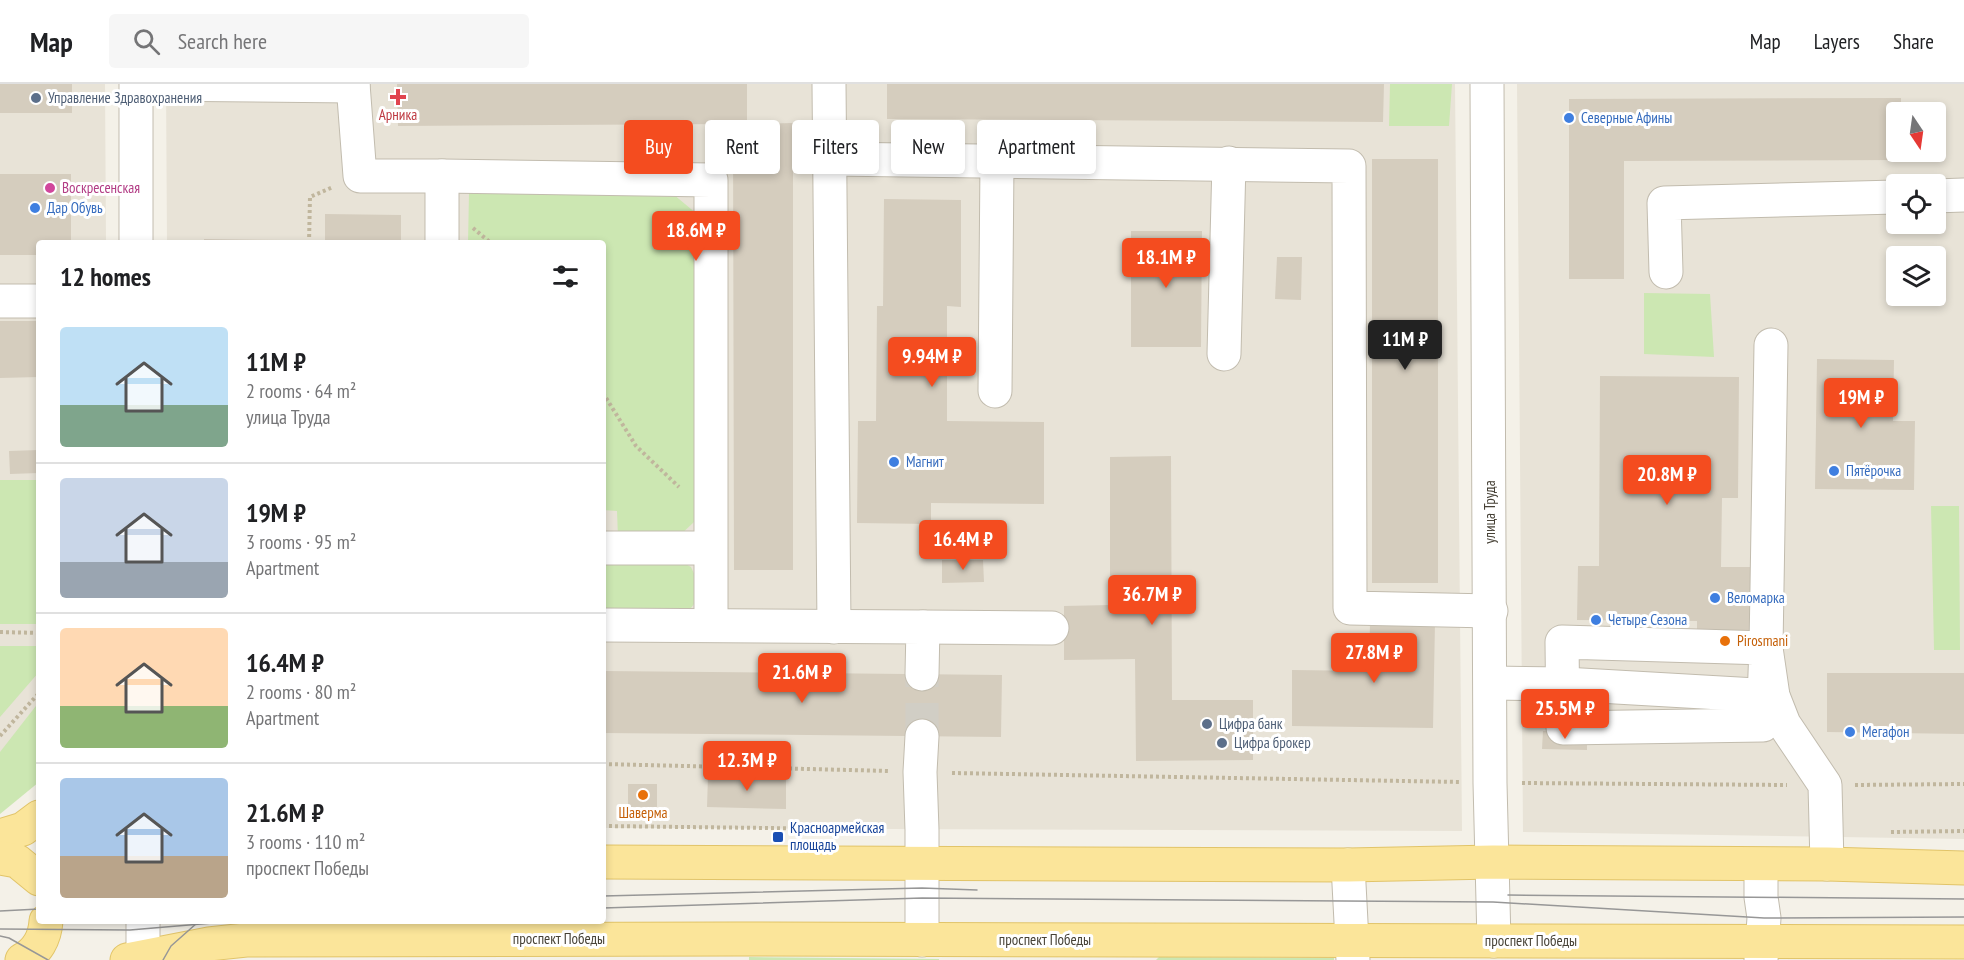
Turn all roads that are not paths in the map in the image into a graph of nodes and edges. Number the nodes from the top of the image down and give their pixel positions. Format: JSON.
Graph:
{"nodes":[{"id":1,"x":136,"y":84,"type":"edge"},
{"id":2,"x":142,"y":84,"type":"edge"},
{"id":3,"x":829,"y":84,"type":"edge"},
{"id":4,"x":1487,"y":84,"type":"edge"},
{"id":5,"x":353,"y":85,"type":"edge"},
{"id":6,"x":829,"y":120,"type":"edge"},
{"id":7,"x":879,"y":160,"type":"edge"},
{"id":8,"x":977,"y":161,"type":"edge"},
{"id":9,"x":1096,"y":162,"type":"edge"},
{"id":10,"x":1229,"y":163,"type":"junction"},
{"id":11,"x":830,"y":174,"type":"edge"},
{"id":12,"x":997,"y":174,"type":"edge"},
{"id":13,"x":442,"y":176,"type":"junction"},
{"id":14,"x":1964,"y":195,"type":"edge"},
{"id":15,"x":1946,"y":196,"type":"edge"},
{"id":16,"x":1886,"y":197,"type":"edge"},
{"id":17,"x":136,"y":240,"type":"edge"},
{"id":18,"x":442,"y":240,"type":"edge"},
{"id":19,"x":1666,"y":272,"type":"dead end"},
{"id":20,"x":0,"y":301,"type":"edge"},
{"id":21,"x":36,"y":301,"type":"edge"},
{"id":22,"x":1771,"y":345,"type":"dead end"},
{"id":23,"x":1224,"y":354,"type":"dead end"},
{"id":24,"x":995,"y":391,"type":"dead end"},
{"id":25,"x":606,"y":548,"type":"edge"},
{"id":26,"x":710,"y":548,"type":"junction"},
{"id":27,"x":1491,"y":611,"type":"junction"},
{"id":28,"x":606,"y":625,"type":"edge"},
{"id":29,"x":711,"y":625,"type":"junction"},
{"id":30,"x":834,"y":627,"type":"junction"},
{"id":31,"x":922,"y":627,"type":"junction"},
{"id":32,"x":1052,"y":628,"type":"dead end"},
{"id":33,"x":1766,"y":648,"type":"junction"},
{"id":34,"x":922,"y":674,"type":"tunnel mouth"},
{"id":35,"x":1491,"y":683,"type":"junction"},
{"id":36,"x":1563,"y":684,"type":"junction"},
{"id":37,"x":1769,"y":696,"type":"junction"},
{"id":38,"x":922,"y":736,"type":"tunnel mouth"},
{"id":39,"x":36,"y":819,"type":"edge"},
{"id":40,"x":0,"y":836,"type":"edge"},
{"id":41,"x":0,"y":851,"type":"edge"},
{"id":42,"x":36,"y":853,"type":"edge"},
{"id":43,"x":0,"y":858,"type":"edge"},
{"id":44,"x":606,"y":862,"type":"edge"},
{"id":45,"x":1493,"y":862,"type":"junction"},
{"id":46,"x":922,"y":864,"type":"junction"},
{"id":47,"x":1827,"y":864,"type":"junction"},
{"id":48,"x":1348,"y":865,"type":"junction"},
{"id":49,"x":1761,"y":865,"type":"junction"},
{"id":50,"x":1964,"y":868,"type":"edge"},
{"id":51,"x":36,"y":877,"type":"edge"},
{"id":52,"x":46,"y":924,"type":"edge"},
{"id":53,"x":142,"y":924,"type":"edge"},
{"id":54,"x":922,"y":940,"type":"junction"},
{"id":55,"x":1494,"y":940,"type":"junction"},
{"id":56,"x":1964,"y":942,"type":"edge"},
{"id":57,"x":738,"y":950,"type":"edge"},
{"id":58,"x":1353,"y":950,"type":"edge"},
{"id":59,"x":1761,"y":950,"type":"edge"},
{"id":60,"x":138,"y":959,"type":"edge"},
{"id":61,"x":22,"y":960,"type":"edge"}],
"edges":[{"from":1,"to":17,"type":"street"},
{"from":2,"to":5,"type":"street"},
{"from":3,"to":6,"type":"street"},
{"from":4,"to":27,"type":"street","name":"улица Труда"},
{"from":5,"to":13,"type":"street"},
{"from":7,"to":8,"type":"street"},
{"from":9,"to":10,"type":"street"},
{"from":10,"to":23,"type":"street"},
{"from":10,"to":27,"type":"street"},
{"from":11,"to":30,"type":"street"},
{"from":12,"to":24,"type":"street"},
{"from":13,"to":18,"type":"street"},
{"from":13,"to":26,"type":"street"},
{"from":14,"to":15,"type":"street"},
{"from":16,"to":19,"type":"street"},
{"from":20,"to":21,"type":"street"},
{"from":22,"to":33,"type":"street"},
{"from":25,"to":26,"type":"street"},
{"from":26,"to":29,"type":"street"},
{"from":27,"to":35,"type":"street","name":"улица Труда"},
{"from":28,"to":29,"type":"street"},
{"from":29,"to":30,"type":"street"},
{"from":30,"to":31,"type":"street"},
{"from":31,"to":32,"type":"street"},
{"from":31,"to":34,"type":"street"},
{"from":33,"to":36,"type":"street"},
{"from":33,"to":37,"type":"street"},
{"from":35,"to":36,"type":"street"},
{"from":35,"to":45,"type":"street","name":"улица Труда"},
{"from":36,"to":37,"type":"street"},
{"from":36,"to":37,"type":"street"},
{"from":37,"to":47,"type":"street"},
{"from":38,"to":46,"type":"street"},
{"from":39,"to":40,"type":"main road"},
{"from":41,"to":42,"type":"main road"},
{"from":43,"to":51,"type":"main road"},
{"from":44,"to":46,"type":"main road"},
{"from":45,"to":48,"type":"main road"},
{"from":45,"to":49,"type":"main road"},
{"from":45,"to":55,"type":"street","name":"улица Труда"},
{"from":46,"to":48,"type":"main road"},
{"from":46,"to":54,"type":"street"},
{"from":47,"to":49,"type":"main road"},
{"from":47,"to":50,"type":"main road"},
{"from":48,"to":58,"type":"street"},
{"from":49,"to":59,"type":"street"},
{"from":52,"to":61,"type":"main road"},
{"from":53,"to":60,"type":"street"},
{"from":54,"to":57,"type":"main road","name":"проспект Победы"},
{"from":54,"to":58,"type":"main road","name":"проспект Победы"},
{"from":55,"to":58,"type":"main road","name":"проспект Победы"},
{"from":55,"to":59,"type":"main road","name":"проспект Победы"},
{"from":56,"to":59,"type":"main road","name":"проспект Победы"},
{"from":57,"to":60,"type":"main road","name":"проспект Победы"}]}
